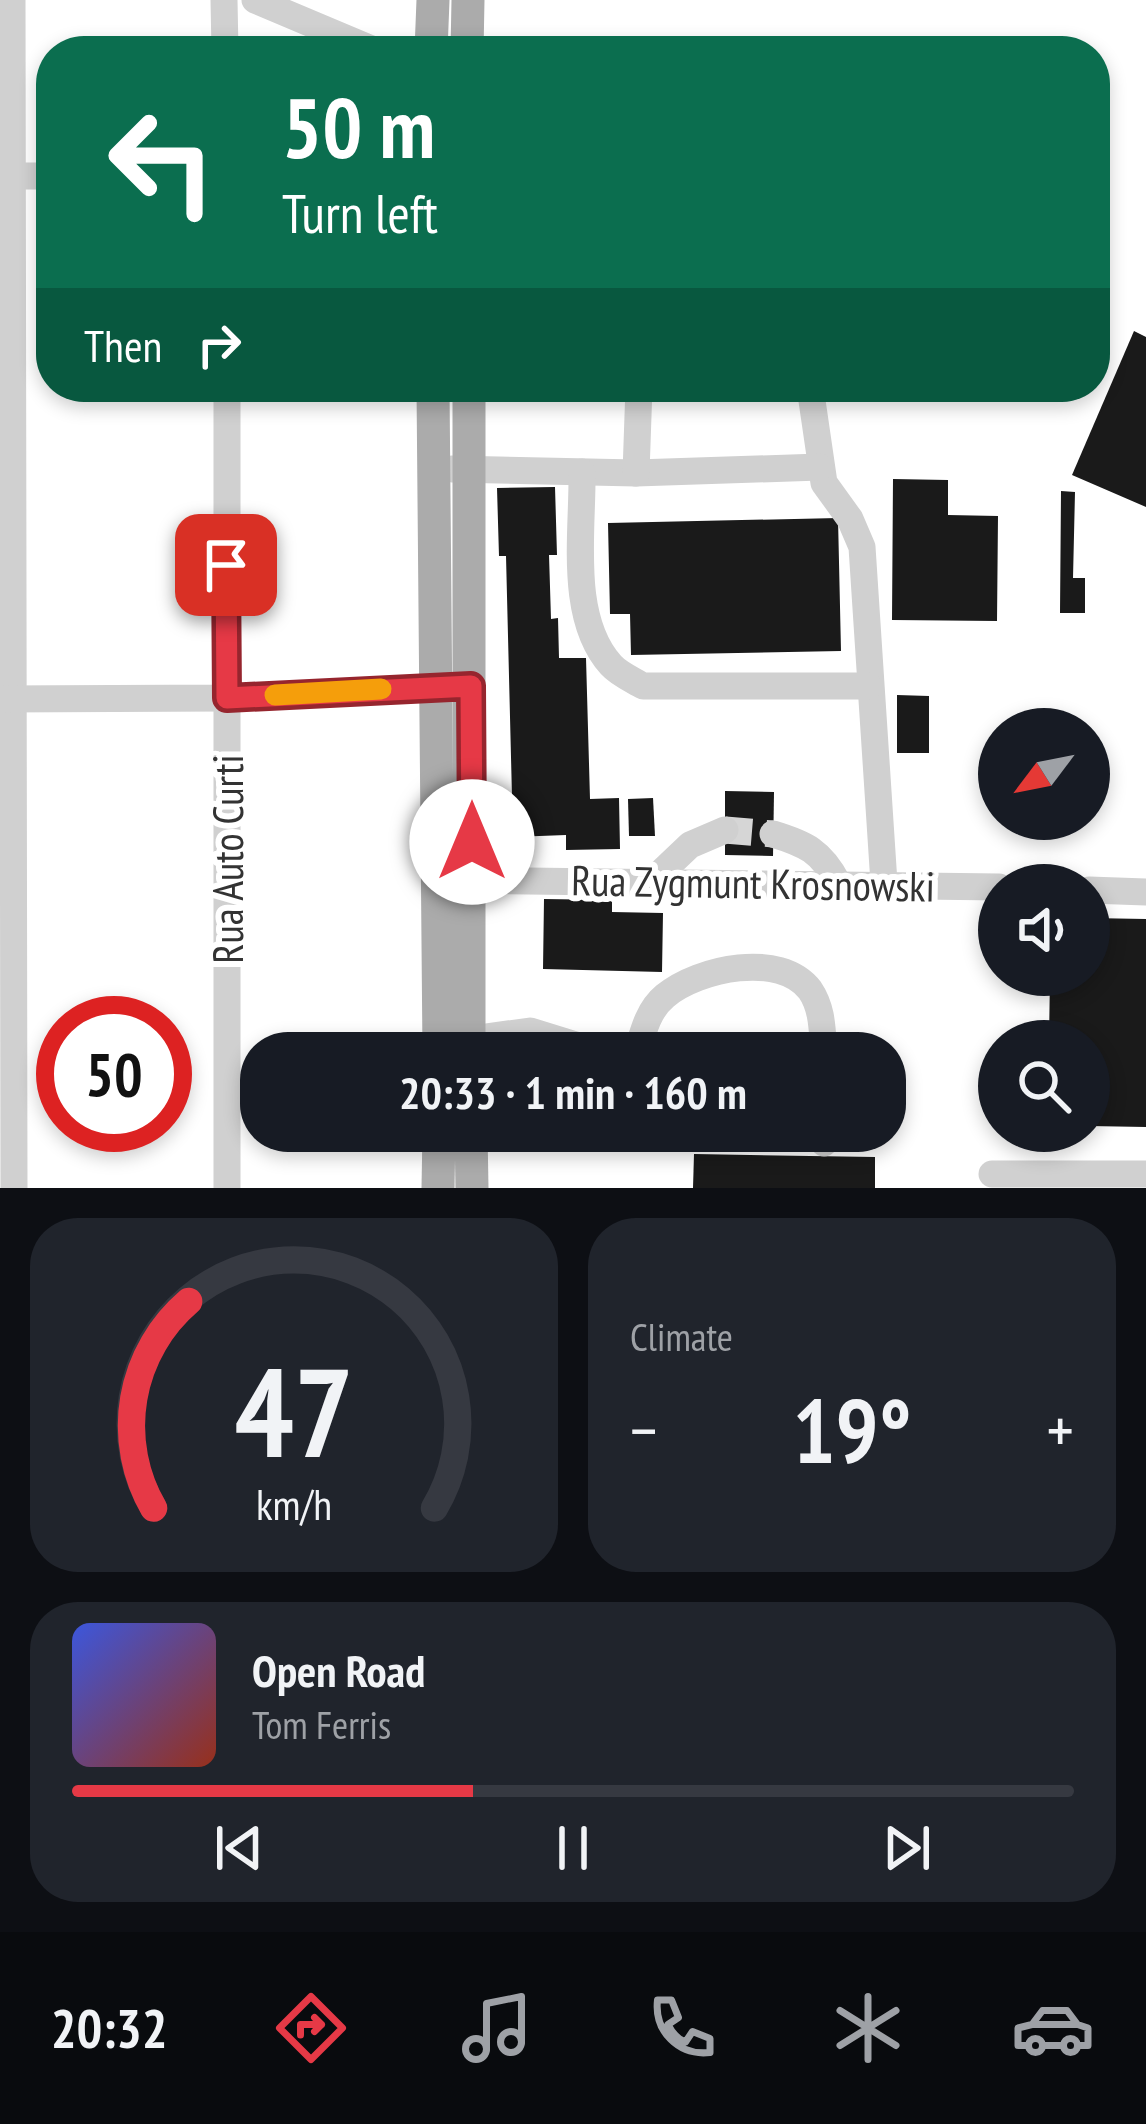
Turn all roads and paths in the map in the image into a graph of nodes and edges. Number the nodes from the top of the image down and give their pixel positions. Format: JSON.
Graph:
{"nodes":[{"id":1,"x":12,"y":0,"type":"edge"},
{"id":2,"x":224,"y":0,"type":"edge"},
{"id":3,"x":255,"y":0,"type":"edge"},
{"id":4,"x":433,"y":0,"type":"edge"},
{"id":5,"x":468,"y":0,"type":"edge"},
{"id":6,"x":224,"y":36,"type":"edge"},
{"id":7,"x":340,"y":36,"type":"edge"},
{"id":8,"x":432,"y":36,"type":"edge"},
{"id":9,"x":467,"y":36,"type":"edge"},
{"id":10,"x":5,"y":176,"type":"edge"},
{"id":11,"x":36,"y":176,"type":"edge"},
{"id":12,"x":226,"y":402,"type":"edge"},
{"id":13,"x":433,"y":402,"type":"edge"},
{"id":14,"x":469,"y":402,"type":"edge"},
{"id":15,"x":638,"y":402,"type":"edge"},
{"id":16,"x":812,"y":402,"type":"edge"},
{"id":17,"x":820,"y":467,"type":"junction"},
{"id":18,"x":433,"y":469,"type":"junction"},
{"id":19,"x":470,"y":470,"type":"junction"},
{"id":20,"x":582,"y":472,"type":"junction"},
{"id":21,"x":636,"y":473,"type":"junction"},
{"id":22,"x":434,"y":686,"type":"junction"},
{"id":23,"x":471,"y":686,"type":"junction"},
{"id":24,"x":869,"y":686,"type":"junction"},
{"id":25,"x":227,"y":698,"type":"junction"},
{"id":26,"x":7,"y":699,"type":"edge"},
{"id":27,"x":725,"y":830,"type":"tunnel mouth"},
{"id":28,"x":773,"y":834,"type":"tunnel mouth"},
{"id":29,"x":435,"y":880,"type":"junction"},
{"id":30,"x":472,"y":880,"type":"junction"},
{"id":31,"x":651,"y":882,"type":"junction"},
{"id":32,"x":838,"y":883,"type":"junction"},
{"id":33,"x":884,"y":883,"type":"junction"},
{"id":34,"x":978,"y":886,"type":"edge"},
{"id":35,"x":1110,"y":891,"type":"edge"},
{"id":36,"x":1146,"y":892,"type":"edge"},
{"id":37,"x":452,"y":1032,"type":"edge"},
{"id":38,"x":456,"y":1032,"type":"edge"},
{"id":39,"x":643,"y":1032,"type":"edge"},
{"id":40,"x":822,"y":1032,"type":"edge"},
{"id":41,"x":439,"y":1152,"type":"edge"},
{"id":42,"x":471,"y":1152,"type":"edge"},
{"id":43,"x":992,"y":1174,"type":"dead end"},
{"id":44,"x":1146,"y":1174,"type":"edge"},
{"id":45,"x":14,"y":1188,"type":"edge"},
{"id":46,"x":227,"y":1188,"type":"edge"},
{"id":47,"x":438,"y":1188,"type":"edge"},
{"id":48,"x":472,"y":1188,"type":"edge"}],
"edges":[{"from":1,"to":10,"type":"street"},
{"from":2,"to":6,"type":"street"},
{"from":3,"to":7,"type":"street"},
{"from":4,"to":8,"type":"main road"},
{"from":5,"to":9,"type":"main road"},
{"from":10,"to":11,"type":"street"},
{"from":10,"to":26,"type":"street"},
{"from":12,"to":25,"type":"street","name":"Rua Auto Curti"},
{"from":13,"to":18,"type":"main road"},
{"from":14,"to":19,"type":"main road"},
{"from":15,"to":21,"type":"street"},
{"from":16,"to":17,"type":"street"},
{"from":17,"to":21,"type":"street"},
{"from":17,"to":24,"type":"street"},
{"from":18,"to":19,"type":"street"},
{"from":18,"to":22,"type":"main road"},
{"from":19,"to":20,"type":"street"},
{"from":19,"to":23,"type":"main road"},
{"from":20,"to":21,"type":"street"},
{"from":20,"to":24,"type":"street"},
{"from":22,"to":23,"type":"street"},
{"from":22,"to":25,"type":"street"},
{"from":22,"to":29,"type":"main road"},
{"from":23,"to":30,"type":"main road"},
{"from":24,"to":33,"type":"street"},
{"from":25,"to":26,"type":"street"},
{"from":25,"to":46,"type":"street","name":"Rua Auto Curti"},
{"from":26,"to":45,"type":"street"},
{"from":27,"to":31,"type":"street"},
{"from":28,"to":32,"type":"street"},
{"from":29,"to":30,"type":"street","name":"Rua Zygmunt Krosnowski"},
{"from":29,"to":37,"type":"main road"},
{"from":30,"to":31,"type":"street","name":"Rua Zygmunt Krosnowski"},
{"from":30,"to":38,"type":"main road"},
{"from":31,"to":32,"type":"street","name":"Rua Zygmunt Krosnowski"},
{"from":32,"to":33,"type":"street","name":"Rua Zygmunt Krosnowski"},
{"from":33,"to":34,"type":"street","name":"Rua Zygmunt Krosnowski"},
{"from":35,"to":36,"type":"street"},
{"from":39,"to":40,"type":"street"},
{"from":41,"to":47,"type":"main road"},
{"from":42,"to":48,"type":"main road"},
{"from":43,"to":44,"type":"street"}]}
